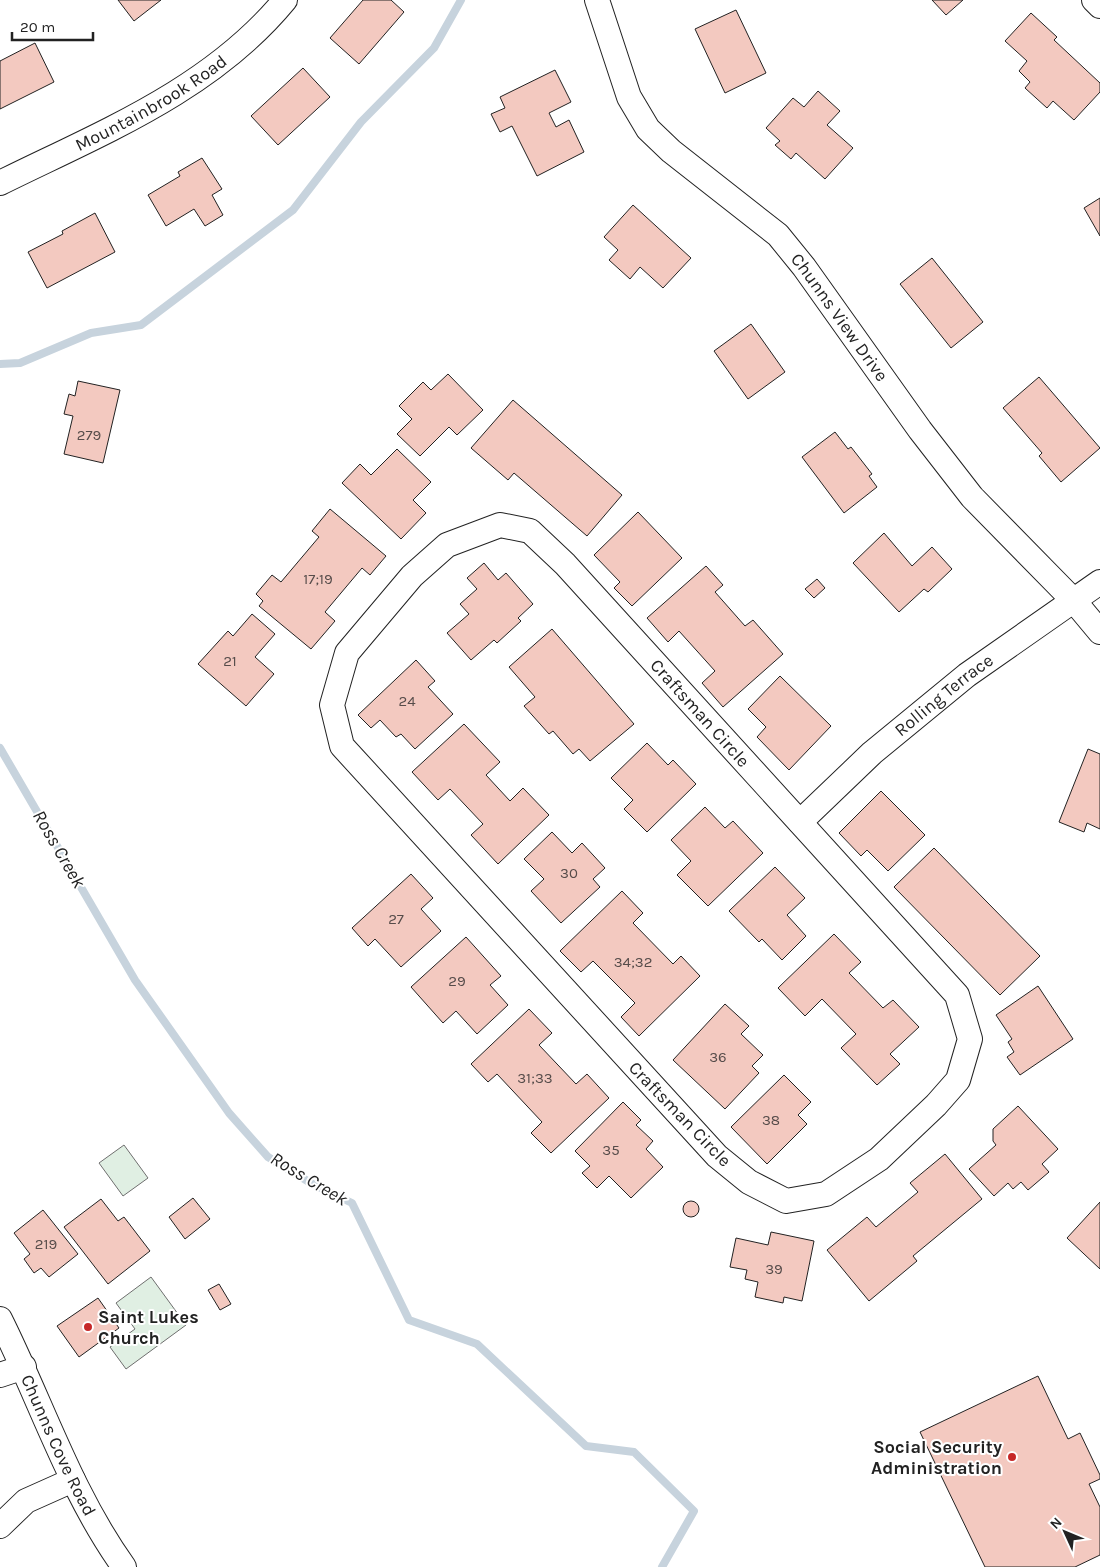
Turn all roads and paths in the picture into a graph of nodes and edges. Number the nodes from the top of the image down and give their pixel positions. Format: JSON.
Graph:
{"nodes":[{"id":1,"x":285,"y":0,"type":"edge"},
{"id":2,"x":597,"y":0,"type":"edge"},
{"id":3,"x":1094,"y":0,"type":"edge"},
{"id":4,"x":1100,"y":6,"type":"edge"},
{"id":5,"x":0,"y":183,"type":"edge"},
{"id":6,"x":1100,"y":582,"type":"edge"},
{"id":7,"x":1075,"y":602,"type":"junction"},
{"id":8,"x":1100,"y":632,"type":"edge"},
{"id":9,"x":800,"y":822,"type":"junction"},
{"id":10,"x":0,"y":1319,"type":"edge"},
{"id":11,"x":24,"y":1367,"type":"junction"},
{"id":12,"x":0,"y":1376,"type":"edge"},
{"id":13,"x":72,"y":1480,"type":"junction"},
{"id":14,"x":0,"y":1526,"type":"edge"},
{"id":15,"x":124,"y":1567,"type":"edge"}],
"edges":[{"from":1,"to":5,"type":"street","name":"Mountainbrook Road"},
{"from":2,"to":7,"type":"street","name":"Chunns View Drive"},
{"from":3,"to":4,"type":"street"},
{"from":6,"to":7,"type":"street","name":"Rolling Terrace"},
{"from":7,"to":8,"type":"street","name":"Chunns View Drive"},
{"from":7,"to":9,"type":"street","name":"Rolling Terrace"},
{"from":9,"to":9,"type":"street","name":"Craftsman Circle"},
{"from":10,"to":11,"type":"street","name":"Chunns Cove Road"},
{"from":11,"to":12,"type":"street"},
{"from":11,"to":13,"type":"street","name":"Chunns Cove Road"},
{"from":13,"to":14,"type":"street"},
{"from":13,"to":15,"type":"street","name":"Chunns Cove Road"}]}
